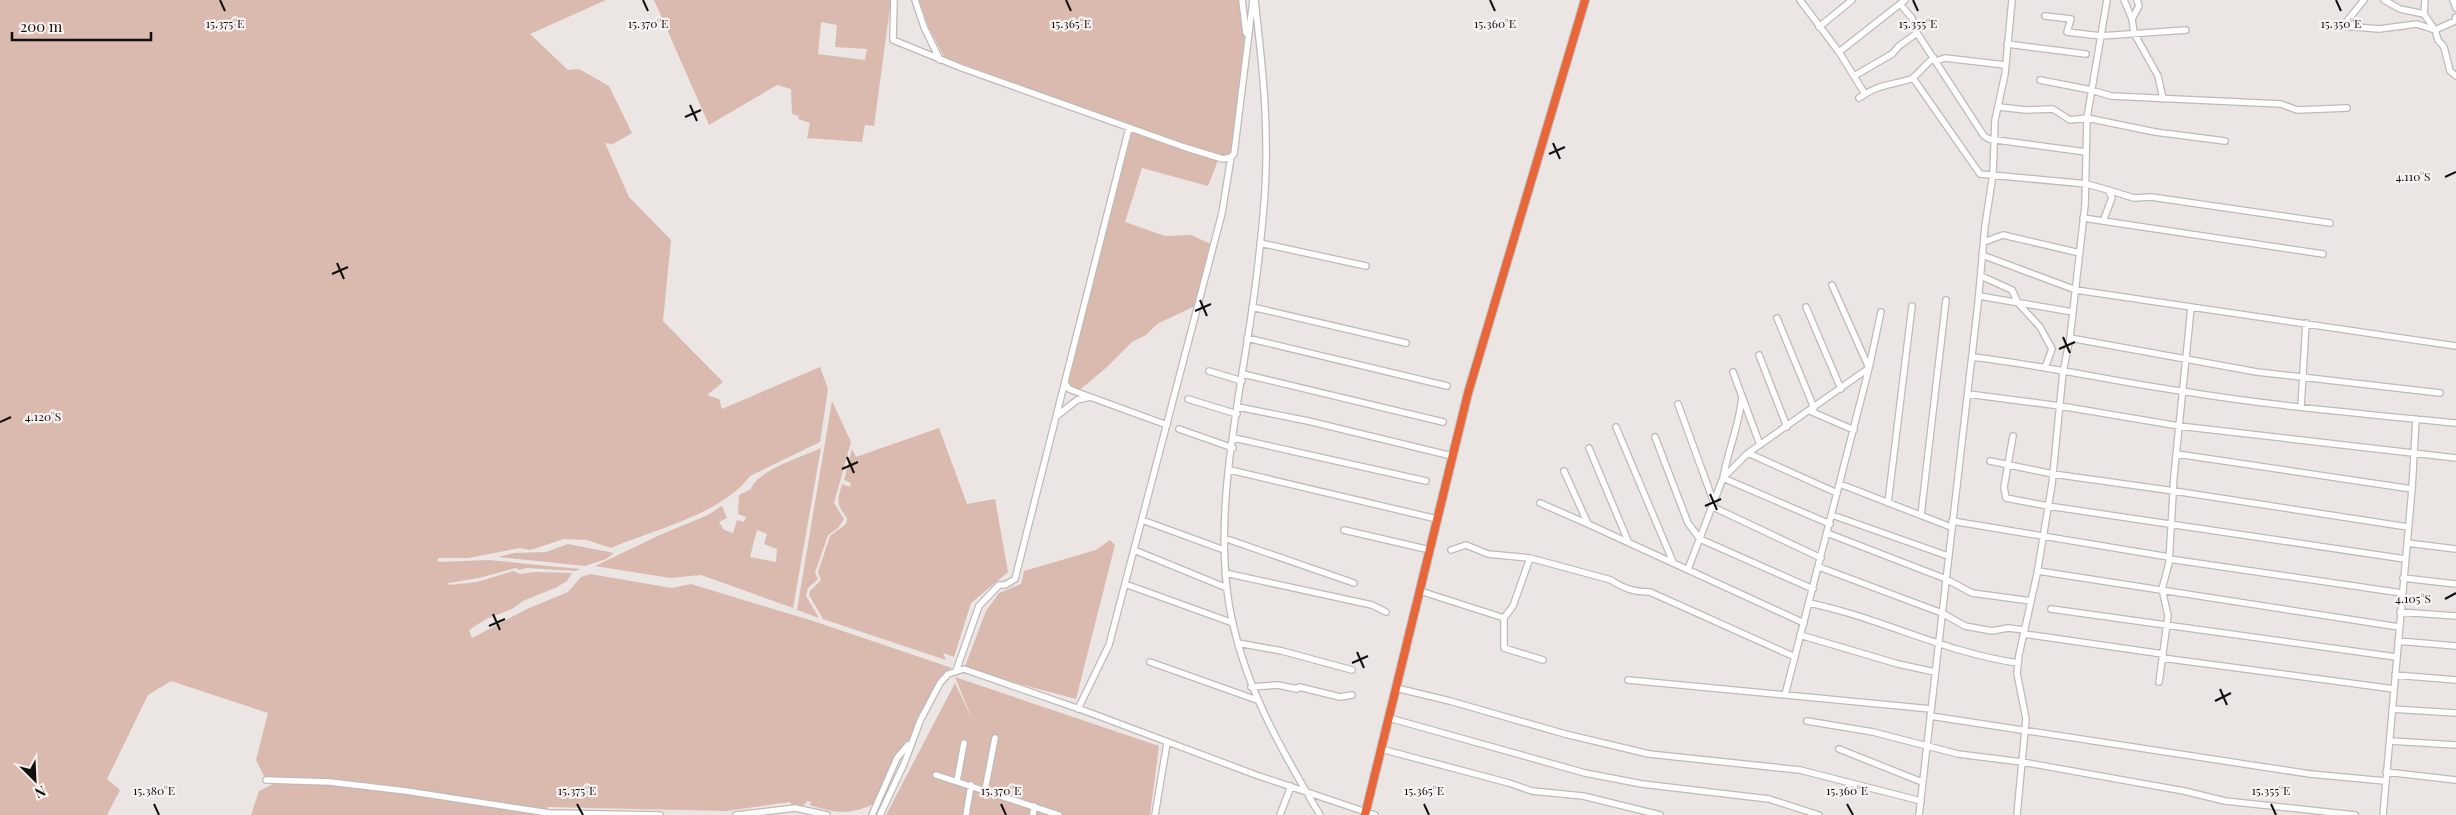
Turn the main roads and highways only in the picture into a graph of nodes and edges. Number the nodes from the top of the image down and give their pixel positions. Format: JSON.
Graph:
{"nodes":[{"id":1,"x":1586,"y":0,"type":"edge"},
{"id":2,"x":1365,"y":813,"type":"edge"}],
"edges":[{"from":1,"to":2,"type":"highway"}]}
